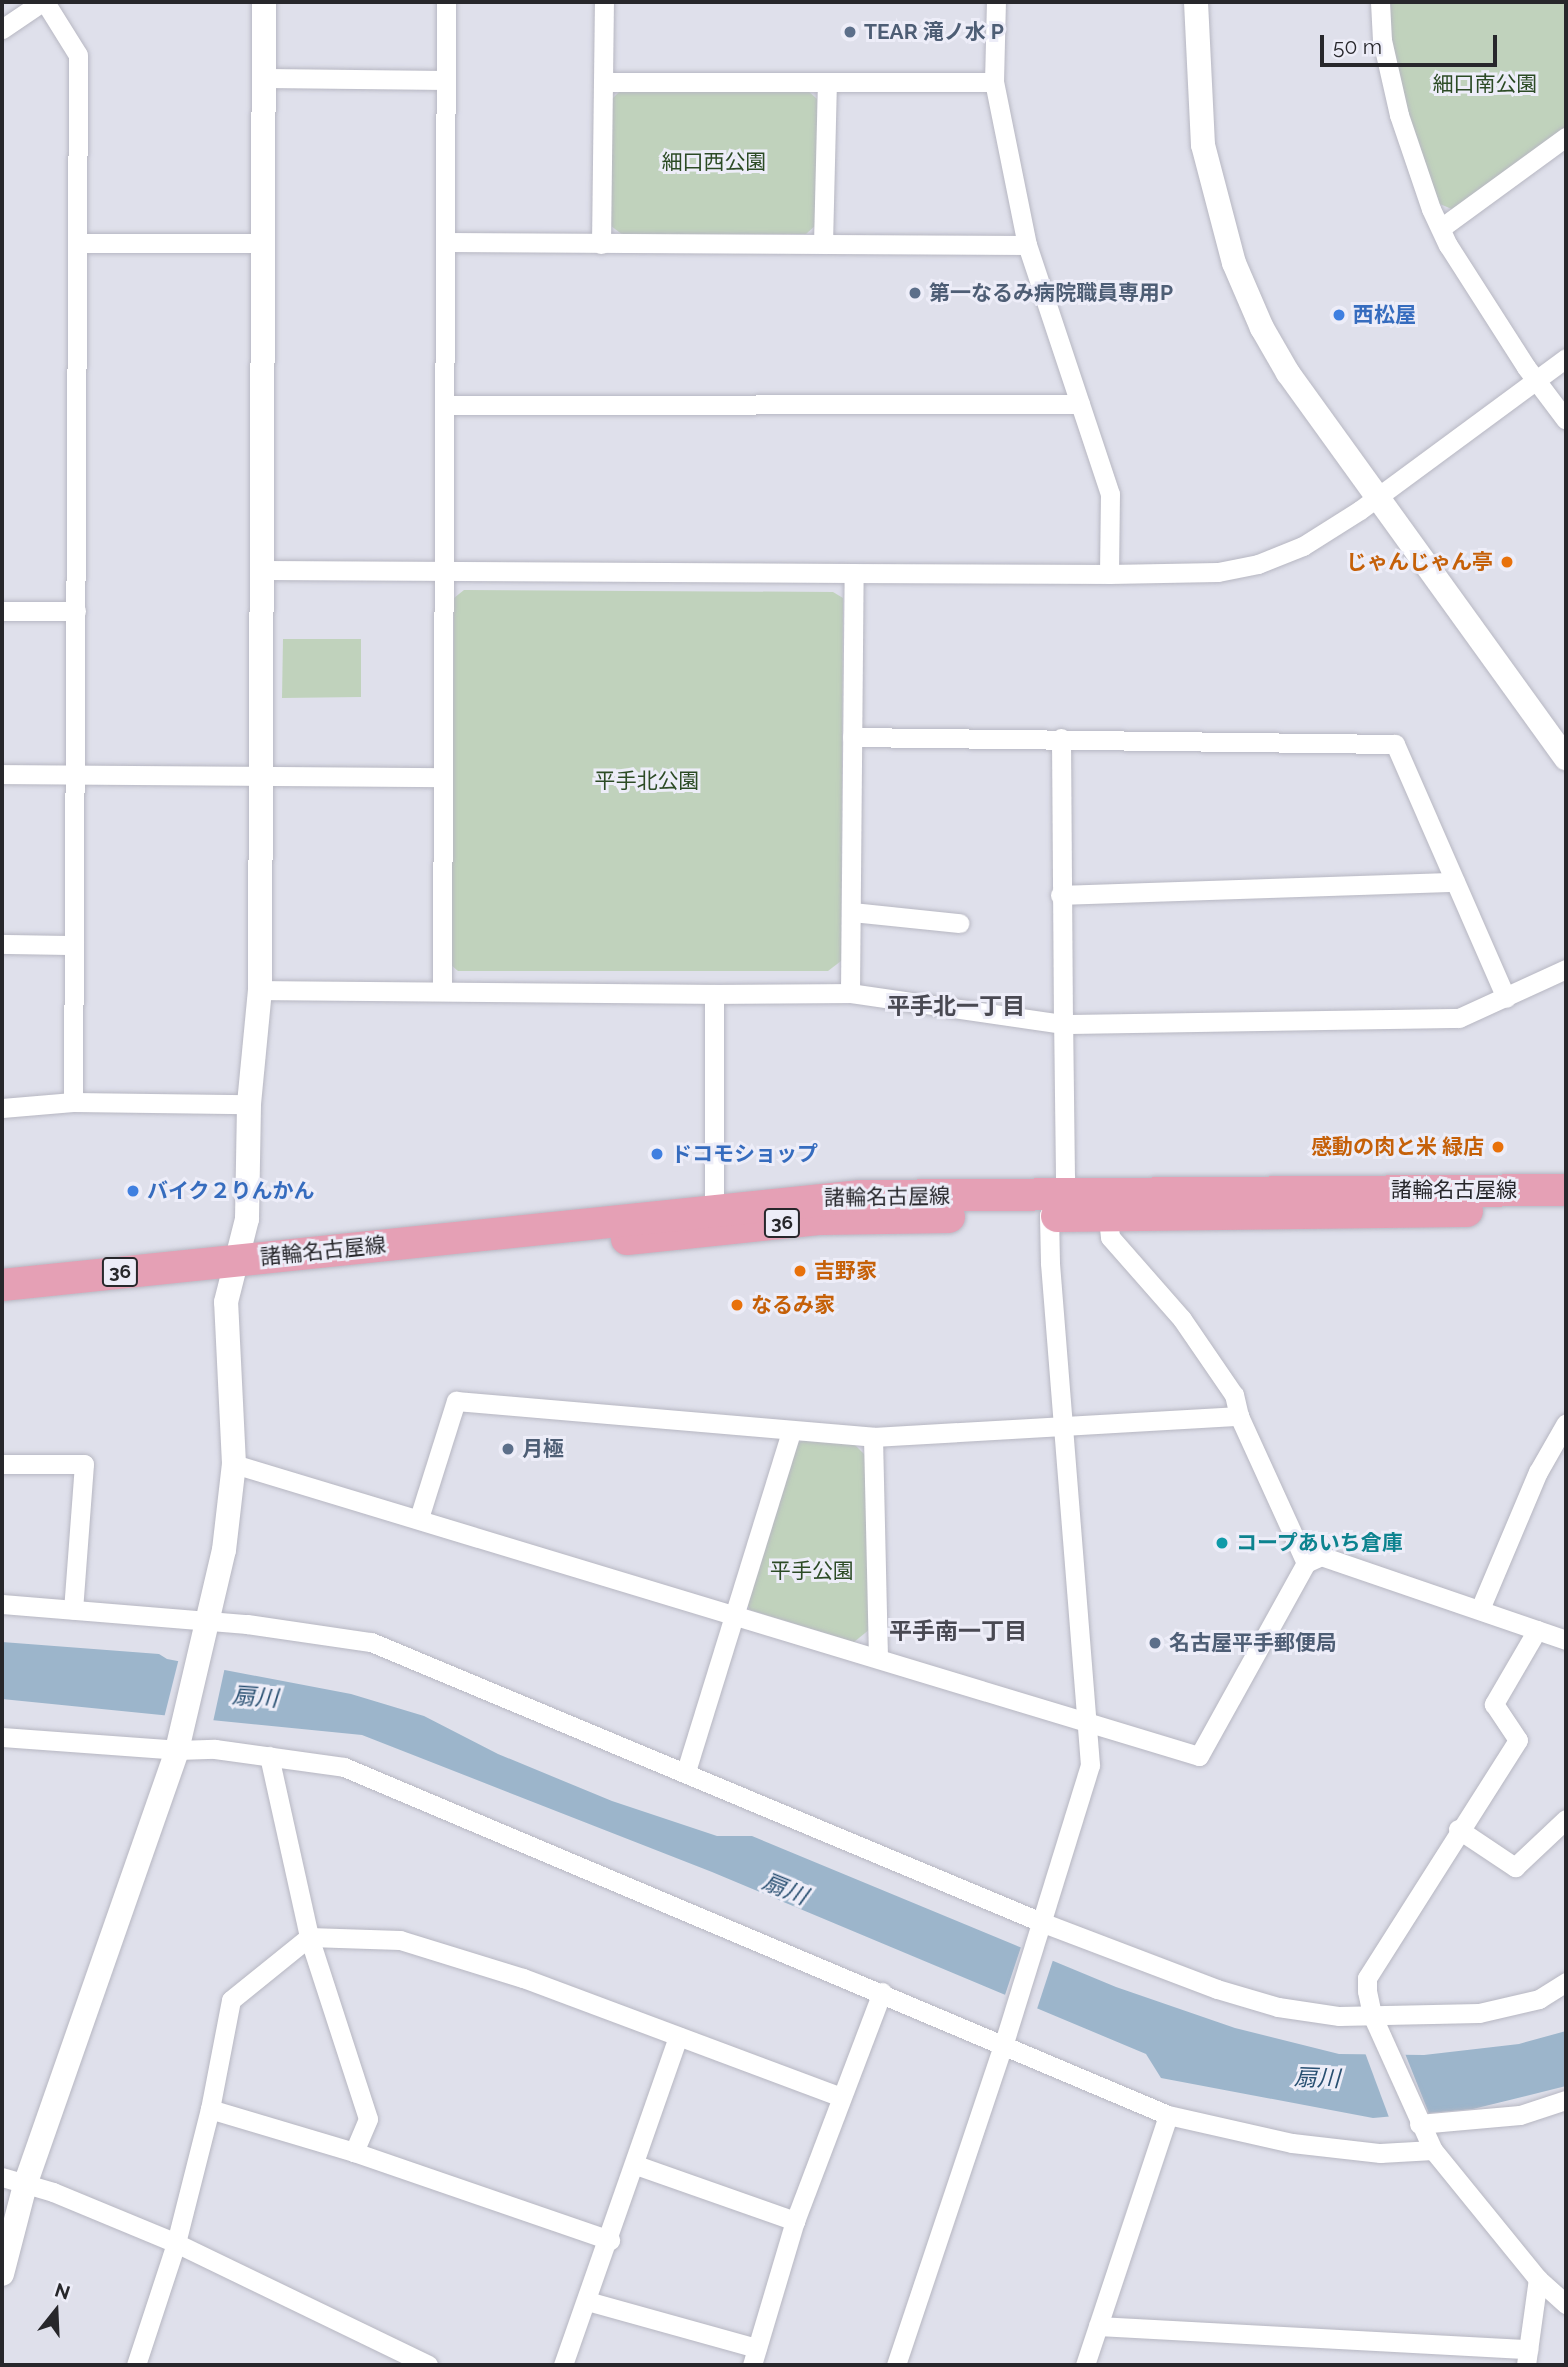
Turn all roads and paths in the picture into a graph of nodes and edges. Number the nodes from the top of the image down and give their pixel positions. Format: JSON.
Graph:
{"nodes":[{"id":1,"x":43,"y":2,"type":"edge"},
{"id":2,"x":264,"y":2,"type":"edge"},
{"id":3,"x":446,"y":2,"type":"edge"},
{"id":4,"x":604,"y":2,"type":"edge"},
{"id":5,"x":996,"y":2,"type":"edge"},
{"id":6,"x":1196,"y":2,"type":"edge"},
{"id":7,"x":1380,"y":2,"type":"edge"},
{"id":8,"x":2,"y":29,"type":"edge"},
{"id":9,"x":266,"y":78,"type":"junction"},
{"id":10,"x":446,"y":80,"type":"junction"},
{"id":11,"x":604,"y":82,"type":"junction"},
{"id":12,"x":994,"y":82,"type":"junction"},
{"id":13,"x":827,"y":83,"type":"junction"},
{"id":14,"x":1566,"y":137,"type":"edge"},
{"id":15,"x":1441,"y":228,"type":"junction"},
{"id":16,"x":445,"y":242,"type":"junction"},
{"id":17,"x":78,"y":243,"type":"junction"},
{"id":18,"x":264,"y":243,"type":"junction"},
{"id":19,"x":601,"y":244,"type":"junction"},
{"id":20,"x":823,"y":244,"type":"junction"},
{"id":21,"x":1027,"y":245,"type":"junction"},
{"id":22,"x":1566,"y":358,"type":"edge"},
{"id":23,"x":1536,"y":380,"type":"junction"},
{"id":24,"x":1080,"y":404,"type":"junction"},
{"id":25,"x":444,"y":405,"type":"junction"},
{"id":26,"x":1566,"y":420,"type":"edge"},
{"id":27,"x":1377,"y":497,"type":"junction"},
{"id":28,"x":261,"y":570,"type":"junction"},
{"id":29,"x":444,"y":571,"type":"junction"},
{"id":30,"x":855,"y":573,"type":"junction"},
{"id":31,"x":1109,"y":573,"type":"junction"},
{"id":32,"x":2,"y":611,"type":"edge"},
{"id":33,"x":76,"y":611,"type":"junction"},
{"id":34,"x":852,"y":737,"type":"junction"},
{"id":35,"x":1061,"y":738,"type":"junction"},
{"id":36,"x":1566,"y":758,"type":"edge"},
{"id":37,"x":2,"y":774,"type":"edge"},
{"id":38,"x":75,"y":775,"type":"junction"},
{"id":39,"x":261,"y":775,"type":"junction"},
{"id":40,"x":442,"y":777,"type":"junction"},
{"id":41,"x":1455,"y":882,"type":"junction"},
{"id":42,"x":1060,"y":895,"type":"junction"},
{"id":43,"x":852,"y":912,"type":"junction"},
{"id":44,"x":959,"y":923,"type":"dead end"},
{"id":45,"x":2,"y":944,"type":"edge"},
{"id":46,"x":74,"y":945,"type":"junction"},
{"id":47,"x":1566,"y":968,"type":"edge"},
{"id":48,"x":260,"y":990,"type":"junction"},
{"id":49,"x":442,"y":991,"type":"junction"},
{"id":50,"x":850,"y":993,"type":"junction"},
{"id":51,"x":714,"y":994,"type":"junction"},
{"id":52,"x":1506,"y":998,"type":"junction"},
{"id":53,"x":1063,"y":1024,"type":"junction"},
{"id":54,"x":74,"y":1102,"type":"junction"},
{"id":55,"x":249,"y":1104,"type":"junction"},
{"id":56,"x":2,"y":1108,"type":"edge"},
{"id":57,"x":1566,"y":1190,"type":"edge"},
{"id":58,"x":1055,"y":1206,"type":"junction"},
{"id":59,"x":714,"y":1207,"type":"junction"},
{"id":60,"x":1566,"y":1210,"type":"edge"},
{"id":61,"x":1108,"y":1218,"type":"junction"},
{"id":62,"x":235,"y":1271,"type":"junction"},
{"id":63,"x":2,"y":1284,"type":"edge"},
{"id":64,"x":2,"y":1306,"type":"edge"},
{"id":65,"x":1239,"y":1416,"type":"junction"},
{"id":66,"x":1566,"y":1423,"type":"edge"},
{"id":67,"x":1066,"y":1427,"type":"junction"},
{"id":68,"x":792,"y":1431,"type":"junction"},
{"id":69,"x":873,"y":1437,"type":"junction"},
{"id":70,"x":2,"y":1464,"type":"edge"},
{"id":71,"x":234,"y":1464,"type":"junction"},
{"id":72,"x":419,"y":1518,"type":"junction"},
{"id":73,"x":1306,"y":1563,"type":"junction"},
{"id":74,"x":2,"y":1604,"type":"edge"},
{"id":75,"x":1480,"y":1609,"type":"junction"},
{"id":76,"x":73,"y":1610,"type":"junction"},
{"id":77,"x":734,"y":1614,"type":"junction"},
{"id":78,"x":209,"y":1621,"type":"junction"},
{"id":79,"x":1537,"y":1630,"type":"junction"},
{"id":80,"x":1566,"y":1640,"type":"edge"},
{"id":81,"x":878,"y":1658,"type":"junction"},
{"id":82,"x":1088,"y":1723,"type":"junction"},
{"id":83,"x":2,"y":1737,"type":"edge"},
{"id":84,"x":177,"y":1751,"type":"junction"},
{"id":85,"x":270,"y":1756,"type":"junction"},
{"id":86,"x":686,"y":1771,"type":"junction"},
{"id":87,"x":1566,"y":1819,"type":"edge"},
{"id":88,"x":1458,"y":1829,"type":"junction"},
{"id":89,"x":1041,"y":1922,"type":"junction"},
{"id":90,"x":309,"y":1937,"type":"junction"},
{"id":91,"x":1566,"y":1982,"type":"edge"},
{"id":92,"x":882,"y":1992,"type":"junction"},
{"id":93,"x":1372,"y":2015,"type":"junction"},
{"id":94,"x":678,"y":2037,"type":"junction"},
{"id":95,"x":1005,"y":2038,"type":"junction"},
{"id":96,"x":839,"y":2096,"type":"junction"},
{"id":97,"x":1566,"y":2100,"type":"edge"},
{"id":98,"x":211,"y":2109,"type":"junction"},
{"id":99,"x":1168,"y":2115,"type":"junction"},
{"id":100,"x":1417,"y":2121,"type":"junction"},
{"id":101,"x":1433,"y":2150,"type":"junction"},
{"id":102,"x":354,"y":2152,"type":"junction"},
{"id":103,"x":636,"y":2165,"type":"junction"},
{"id":104,"x":2,"y":2176,"type":"edge"},
{"id":105,"x":25,"y":2185,"type":"junction"},
{"id":106,"x":795,"y":2221,"type":"junction"},
{"id":107,"x":610,"y":2239,"type":"junction"},
{"id":108,"x":176,"y":2243,"type":"junction"},
{"id":109,"x":2,"y":2274,"type":"edge"},
{"id":110,"x":1538,"y":2279,"type":"junction"},
{"id":111,"x":587,"y":2301,"type":"junction"},
{"id":112,"x":1566,"y":2304,"type":"edge"},
{"id":113,"x":1098,"y":2326,"type":"junction"},
{"id":114,"x":755,"y":2356,"type":"edge"},
{"id":115,"x":1527,"y":2357,"type":"edge"},
{"id":116,"x":136,"y":2365,"type":"edge"},
{"id":117,"x":428,"y":2365,"type":"edge"},
{"id":118,"x":564,"y":2365,"type":"edge"},
{"id":119,"x":896,"y":2365,"type":"edge"},
{"id":120,"x":1085,"y":2365,"type":"edge"}],
"edges":[{"from":1,"to":8,"type":"street"},
{"from":1,"to":17,"type":"street"},
{"from":2,"to":9,"type":"street"},
{"from":3,"to":10,"type":"street"},
{"from":4,"to":11,"type":"street"},
{"from":5,"to":12,"type":"street"},
{"from":6,"to":27,"type":"street"},
{"from":7,"to":15,"type":"street"},
{"from":9,"to":10,"type":"street"},
{"from":9,"to":18,"type":"street"},
{"from":10,"to":16,"type":"street"},
{"from":11,"to":13,"type":"street"},
{"from":11,"to":19,"type":"street"},
{"from":12,"to":13,"type":"street"},
{"from":12,"to":21,"type":"street"},
{"from":13,"to":20,"type":"street"},
{"from":14,"to":15,"type":"street"},
{"from":15,"to":23,"type":"street"},
{"from":16,"to":19,"type":"street"},
{"from":16,"to":25,"type":"street"},
{"from":17,"to":18,"type":"street"},
{"from":17,"to":33,"type":"street"},
{"from":18,"to":28,"type":"street"},
{"from":19,"to":20,"type":"street"},
{"from":20,"to":21,"type":"street"},
{"from":21,"to":24,"type":"street"},
{"from":22,"to":23,"type":"street"},
{"from":23,"to":26,"type":"street"},
{"from":23,"to":27,"type":"street"},
{"from":24,"to":25,"type":"street"},
{"from":24,"to":31,"type":"street"},
{"from":25,"to":29,"type":"street"},
{"from":27,"to":31,"type":"street"},
{"from":27,"to":36,"type":"street"},
{"from":28,"to":29,"type":"street"},
{"from":28,"to":39,"type":"street"},
{"from":29,"to":30,"type":"street"},
{"from":29,"to":40,"type":"street"},
{"from":30,"to":31,"type":"street"},
{"from":30,"to":34,"type":"street"},
{"from":32,"to":33,"type":"street"},
{"from":33,"to":38,"type":"street"},
{"from":34,"to":35,"type":"street"},
{"from":34,"to":43,"type":"street"},
{"from":35,"to":41,"type":"street"},
{"from":35,"to":42,"type":"street"},
{"from":37,"to":38,"type":"street"},
{"from":38,"to":39,"type":"street"},
{"from":38,"to":46,"type":"street"},
{"from":39,"to":40,"type":"street"},
{"from":39,"to":48,"type":"street"},
{"from":40,"to":49,"type":"street"},
{"from":41,"to":42,"type":"street"},
{"from":41,"to":52,"type":"street"},
{"from":42,"to":53,"type":"street"},
{"from":43,"to":44,"type":"street"},
{"from":43,"to":50,"type":"street"},
{"from":45,"to":46,"type":"street"},
{"from":46,"to":54,"type":"street"},
{"from":47,"to":52,"type":"street"},
{"from":48,"to":49,"type":"street"},
{"from":48,"to":55,"type":"street"},
{"from":49,"to":51,"type":"street"},
{"from":50,"to":51,"type":"street"},
{"from":50,"to":53,"type":"street"},
{"from":51,"to":59,"type":"street"},
{"from":52,"to":53,"type":"street"},
{"from":53,"to":58,"type":"street"},
{"from":54,"to":55,"type":"street"},
{"from":54,"to":56,"type":"street"},
{"from":55,"to":62,"type":"street"},
{"from":57,"to":58,"type":"main road","name":"諸輪名古屋線","number":"36"},
{"from":58,"to":59,"type":"main road","name":"諸輪名古屋線","number":"36"},
{"from":58,"to":61,"type":"main road","name":"諸輪名古屋線","number":"36"},
{"from":58,"to":62,"type":"main road","name":"諸輪名古屋線","number":"36"},
{"from":58,"to":67,"type":"street"},
{"from":59,"to":62,"type":"main road","name":"諸輪名古屋線","number":"36"},
{"from":60,"to":61,"type":"main road","name":"諸輪名古屋線","number":"36"},
{"from":61,"to":65,"type":"street"},
{"from":62,"to":63,"type":"main road","name":"諸輪名古屋線","number":"36"},
{"from":62,"to":64,"type":"main road","name":"諸輪名古屋線","number":"36"},
{"from":62,"to":71,"type":"street"},
{"from":65,"to":67,"type":"street"},
{"from":65,"to":73,"type":"street"},
{"from":66,"to":75,"type":"street"},
{"from":67,"to":69,"type":"street"},
{"from":67,"to":82,"type":"street"},
{"from":68,"to":69,"type":"street"},
{"from":68,"to":72,"type":"street"},
{"from":68,"to":77,"type":"street"},
{"from":69,"to":81,"type":"street"},
{"from":70,"to":76,"type":"street"},
{"from":71,"to":72,"type":"street"},
{"from":71,"to":78,"type":"street"},
{"from":72,"to":77,"type":"street"},
{"from":73,"to":75,"type":"street"},
{"from":73,"to":82,"type":"street"},
{"from":74,"to":76,"type":"street"},
{"from":75,"to":79,"type":"street"},
{"from":76,"to":78,"type":"street"},
{"from":77,"to":81,"type":"street"},
{"from":77,"to":86,"type":"street"},
{"from":78,"to":84,"type":"street"},
{"from":78,"to":86,"type":"street"},
{"from":79,"to":80,"type":"street"},
{"from":79,"to":88,"type":"street"},
{"from":81,"to":82,"type":"street"},
{"from":82,"to":89,"type":"street"},
{"from":83,"to":84,"type":"street"},
{"from":84,"to":85,"type":"street"},
{"from":84,"to":105,"type":"street"},
{"from":85,"to":90,"type":"street"},
{"from":85,"to":92,"type":"street"},
{"from":86,"to":89,"type":"street"},
{"from":87,"to":88,"type":"street"},
{"from":88,"to":93,"type":"street"},
{"from":89,"to":93,"type":"street"},
{"from":89,"to":95,"type":"street"},
{"from":90,"to":94,"type":"street"},
{"from":90,"to":98,"type":"street"},
{"from":90,"to":102,"type":"street"},
{"from":91,"to":93,"type":"street"},
{"from":92,"to":95,"type":"street"},
{"from":92,"to":96,"type":"street"},
{"from":93,"to":100,"type":"street"},
{"from":94,"to":96,"type":"street"},
{"from":94,"to":103,"type":"street"},
{"from":95,"to":99,"type":"street"},
{"from":95,"to":119,"type":"street"},
{"from":96,"to":106,"type":"street"},
{"from":97,"to":100,"type":"street"},
{"from":98,"to":102,"type":"street"},
{"from":98,"to":108,"type":"street"},
{"from":99,"to":101,"type":"street"},
{"from":99,"to":113,"type":"street"},
{"from":100,"to":101,"type":"street"},
{"from":101,"to":110,"type":"street"},
{"from":102,"to":107,"type":"street"},
{"from":103,"to":106,"type":"street"},
{"from":103,"to":107,"type":"street"},
{"from":104,"to":105,"type":"street"},
{"from":105,"to":108,"type":"street"},
{"from":105,"to":109,"type":"street"},
{"from":106,"to":114,"type":"street"},
{"from":107,"to":111,"type":"street"},
{"from":108,"to":116,"type":"street"},
{"from":108,"to":117,"type":"street"},
{"from":110,"to":112,"type":"street"},
{"from":110,"to":115,"type":"street"},
{"from":111,"to":114,"type":"street"},
{"from":111,"to":118,"type":"street"},
{"from":113,"to":115,"type":"street"},
{"from":113,"to":120,"type":"street"}]}
